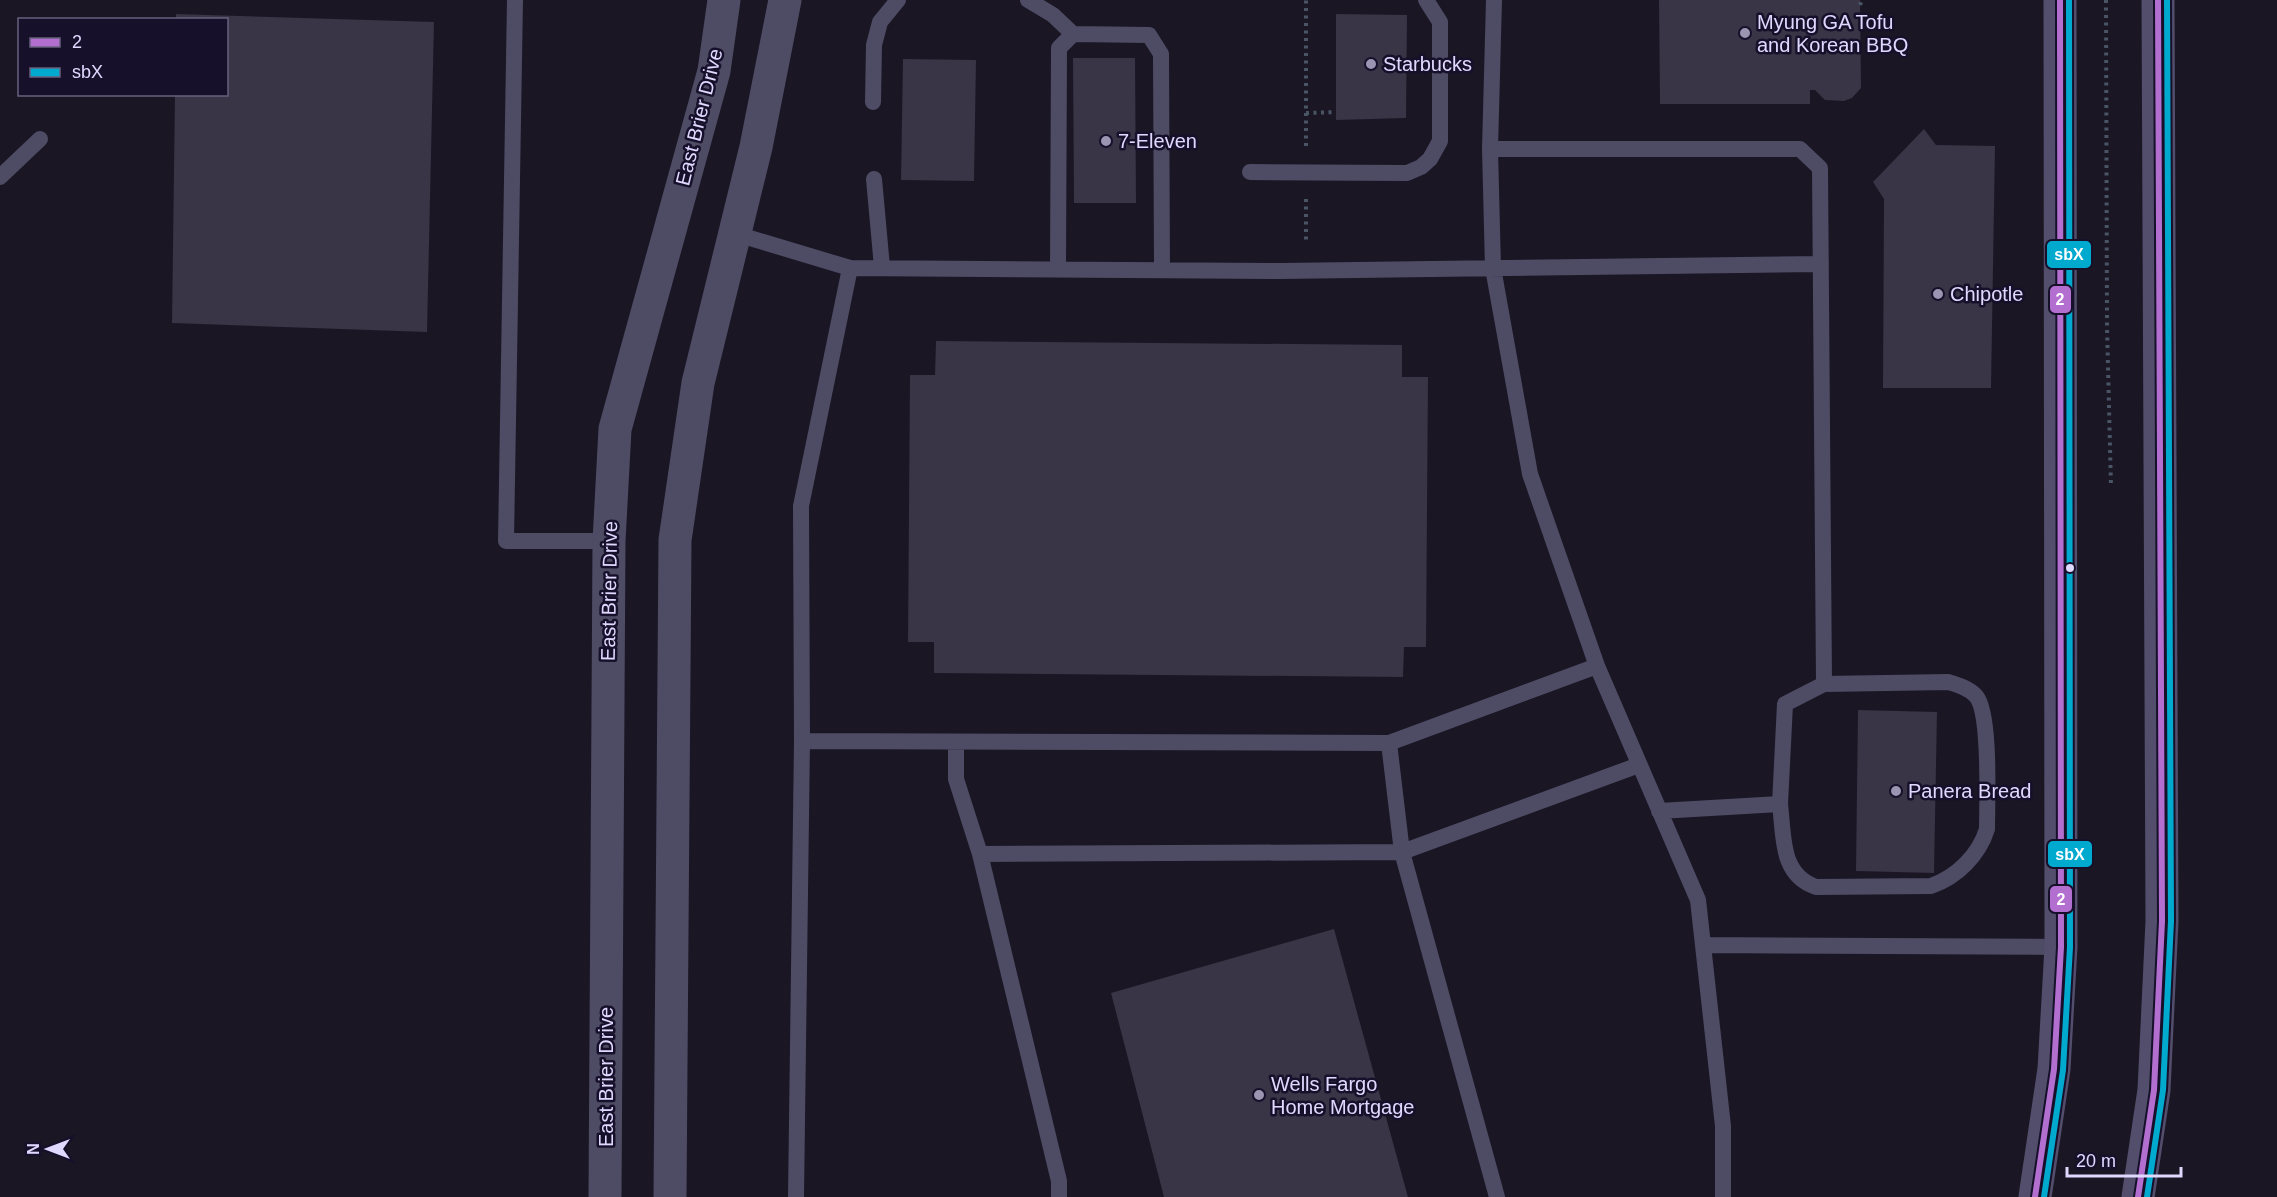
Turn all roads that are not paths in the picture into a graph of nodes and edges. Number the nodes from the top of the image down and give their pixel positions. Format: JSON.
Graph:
{"nodes":[{"id":1,"x":515,"y":0,"type":"edge"},
{"id":2,"x":724,"y":0,"type":"edge"},
{"id":3,"x":785,"y":0,"type":"edge"},
{"id":4,"x":898,"y":0,"type":"edge"},
{"id":5,"x":1028,"y":0,"type":"edge"},
{"id":6,"x":1426,"y":0,"type":"edge"},
{"id":7,"x":1494,"y":0,"type":"edge"},
{"id":8,"x":2060,"y":0,"type":"edge"},
{"id":9,"x":2158,"y":0,"type":"edge"},
{"id":10,"x":1073,"y":34,"type":"junction"},
{"id":11,"x":873,"y":102,"type":"dead end"},
{"id":12,"x":40,"y":139,"type":"dead end"},
{"id":13,"x":1490,"y":149,"type":"junction"},
{"id":14,"x":1250,"y":172,"type":"dead end"},
{"id":15,"x":0,"y":177,"type":"edge"},
{"id":16,"x":874,"y":179,"type":"dead end"},
{"id":17,"x":733,"y":233,"type":"junction"},
{"id":18,"x":1821,"y":264,"type":"junction"},
{"id":19,"x":882,"y":267,"type":"junction"},
{"id":20,"x":850,"y":268,"type":"junction"},
{"id":21,"x":1492,"y":268,"type":"junction"},
{"id":22,"x":1058,"y":269,"type":"junction"},
{"id":23,"x":1162,"y":269,"type":"junction"},
{"id":24,"x":609,"y":541,"type":"junction"},
{"id":25,"x":1597,"y":666,"type":"junction"},
{"id":26,"x":1824,"y":684,"type":"junction"},
{"id":27,"x":802,"y":741,"type":"junction"},
{"id":28,"x":956,"y":742,"type":"junction"},
{"id":29,"x":1389,"y":743,"type":"junction"},
{"id":30,"x":1639,"y":765,"type":"junction"},
{"id":31,"x":1780,"y":804,"type":"junction"},
{"id":32,"x":1659,"y":811,"type":"junction"},
{"id":33,"x":1402,"y":852,"type":"junction"},
{"id":34,"x":980,"y":854,"type":"junction"},
{"id":35,"x":1703,"y":945,"type":"junction"},
{"id":36,"x":2061,"y":947,"type":"junction"},
{"id":37,"x":605,"y":1197,"type":"edge"},
{"id":38,"x":670,"y":1197,"type":"edge"},
{"id":39,"x":796,"y":1197,"type":"edge"},
{"id":40,"x":1059,"y":1197,"type":"edge"},
{"id":41,"x":1497,"y":1197,"type":"edge"},
{"id":42,"x":1723,"y":1197,"type":"edge"},
{"id":43,"x":2035,"y":1197,"type":"edge"},
{"id":44,"x":2138,"y":1197,"type":"edge"}],
"edges":[{"from":1,"to":24,"type":"lane"},
{"from":2,"to":24,"type":"street","name":"East Brier Drive"},
{"from":3,"to":17,"type":"street"},
{"from":4,"to":11,"type":"lane"},
{"from":5,"to":10,"type":"lane"},
{"from":6,"to":14,"type":"lane"},
{"from":7,"to":13,"type":"lane"},
{"from":8,"to":36,"type":"main road"},
{"from":9,"to":44,"type":"main road"},
{"from":10,"to":22,"type":"lane"},
{"from":10,"to":23,"type":"lane"},
{"from":12,"to":15,"type":"lane"},
{"from":13,"to":18,"type":"lane"},
{"from":13,"to":21,"type":"lane"},
{"from":16,"to":19,"type":"lane"},
{"from":17,"to":20,"type":"lane"},
{"from":17,"to":38,"type":"street"},
{"from":18,"to":21,"type":"lane"},
{"from":18,"to":26,"type":"lane"},
{"from":19,"to":20,"type":"lane"},
{"from":19,"to":22,"type":"lane"},
{"from":20,"to":27,"type":"lane"},
{"from":21,"to":23,"type":"lane"},
{"from":21,"to":25,"type":"lane"},
{"from":22,"to":23,"type":"lane"},
{"from":24,"to":37,"type":"street","name":"East Brier Drive"},
{"from":25,"to":29,"type":"lane"},
{"from":25,"to":30,"type":"lane"},
{"from":26,"to":31,"type":"lane"},
{"from":26,"to":31,"type":"lane"},
{"from":27,"to":28,"type":"lane"},
{"from":27,"to":39,"type":"lane"},
{"from":28,"to":29,"type":"lane"},
{"from":28,"to":34,"type":"lane"},
{"from":29,"to":33,"type":"lane"},
{"from":30,"to":32,"type":"lane"},
{"from":30,"to":33,"type":"lane"},
{"from":31,"to":32,"type":"lane"},
{"from":32,"to":35,"type":"lane"},
{"from":33,"to":34,"type":"lane"},
{"from":33,"to":41,"type":"lane"},
{"from":34,"to":40,"type":"lane"},
{"from":35,"to":36,"type":"lane"},
{"from":35,"to":42,"type":"lane"},
{"from":36,"to":43,"type":"main road"}]}
